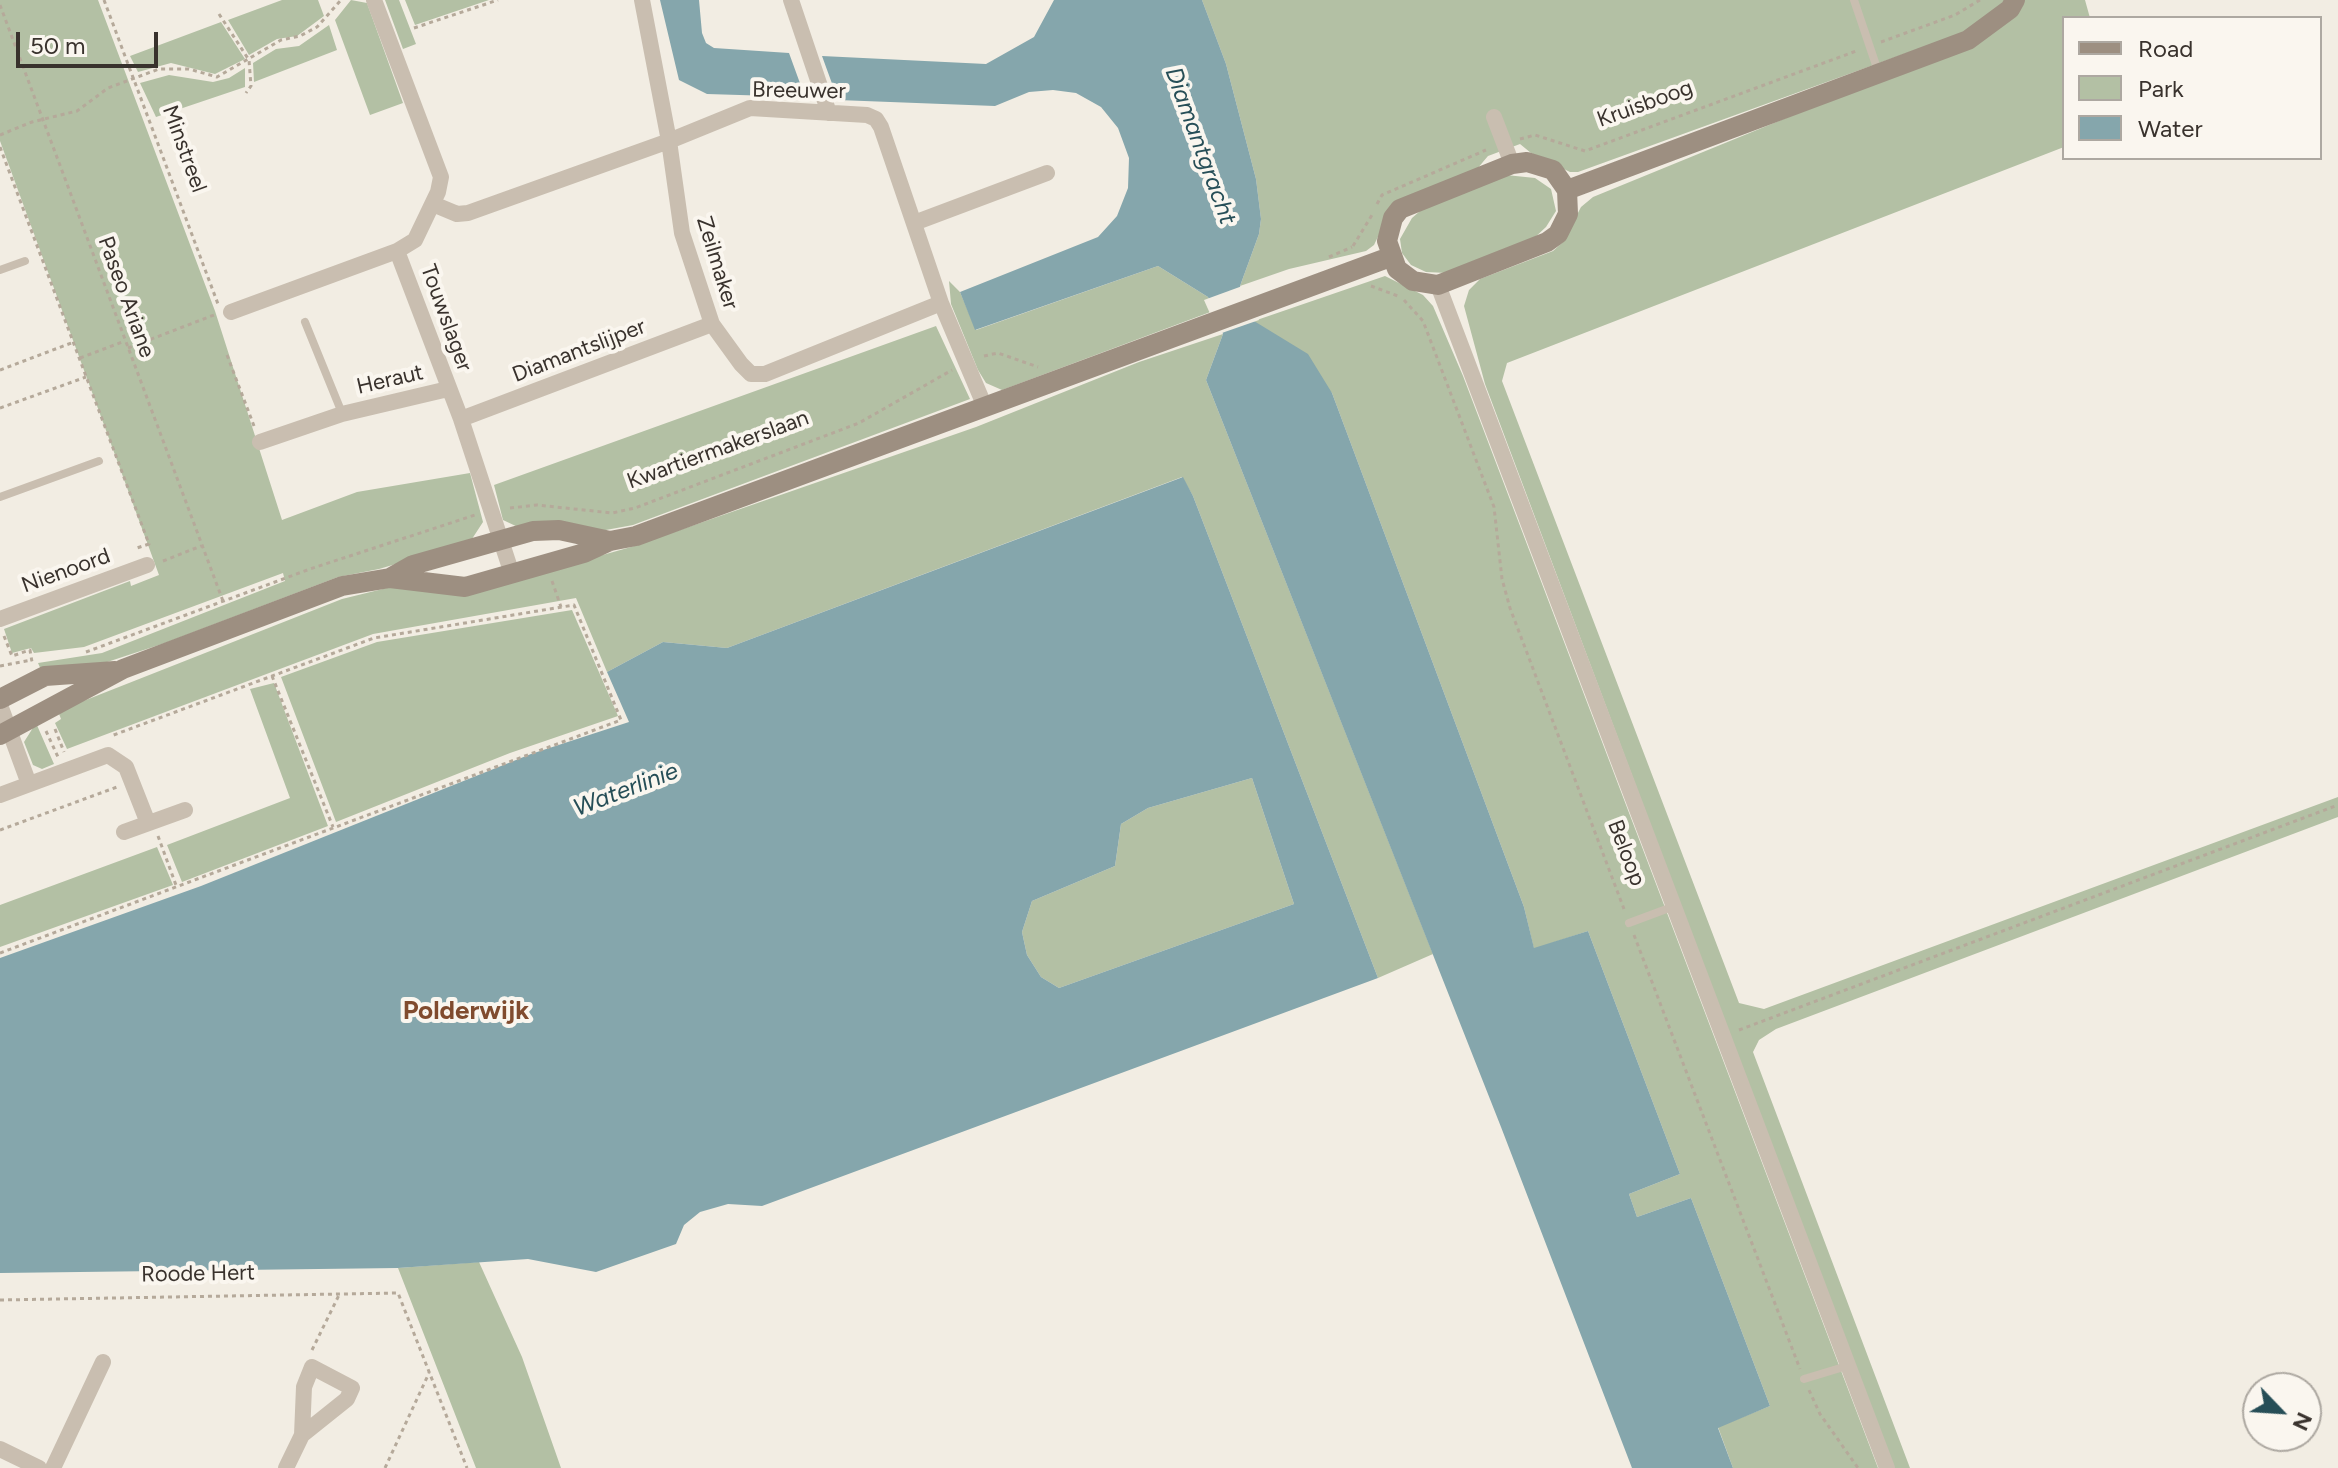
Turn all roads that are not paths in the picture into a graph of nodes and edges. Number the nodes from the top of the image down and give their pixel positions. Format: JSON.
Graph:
{"nodes":[{"id":1,"x":374,"y":0,"type":"edge"},
{"id":2,"x":642,"y":0,"type":"edge"},
{"id":3,"x":791,"y":0,"type":"edge"},
{"id":4,"x":1854,"y":0,"type":"edge"},
{"id":5,"x":2015,"y":0,"type":"edge"},
{"id":6,"x":1878,"y":72,"type":"junction"},
{"id":7,"x":829,"y":113,"type":"junction"},
{"id":8,"x":1494,"y":117,"type":"dead end"},
{"id":9,"x":669,"y":141,"type":"junction"},
{"id":10,"x":1512,"y":164,"type":"junction"},
{"id":11,"x":1047,"y":173,"type":"dead end"},
{"id":12,"x":1567,"y":190,"type":"junction"},
{"id":13,"x":433,"y":204,"type":"junction"},
{"id":14,"x":914,"y":223,"type":"junction"},
{"id":15,"x":397,"y":251,"type":"junction"},
{"id":16,"x":1390,"y":257,"type":"junction"},
{"id":17,"x":25,"y":261,"type":"dead end"},
{"id":18,"x":0,"y":270,"type":"edge"},
{"id":19,"x":1438,"y":285,"type":"junction"},
{"id":20,"x":941,"y":303,"type":"junction"},
{"id":21,"x":226,"y":312,"type":"road end"},
{"id":22,"x":305,"y":322,"type":"dead end"},
{"id":23,"x":712,"y":324,"type":"junction"},
{"id":24,"x":448,"y":389,"type":"junction"},
{"id":25,"x":985,"y":407,"type":"junction"},
{"id":26,"x":342,"y":414,"type":"junction"},
{"id":27,"x":461,"y":419,"type":"junction"},
{"id":28,"x":260,"y":442,"type":"road end"},
{"id":29,"x":99,"y":461,"type":"dead end"},
{"id":30,"x":0,"y":497,"type":"edge"},
{"id":31,"x":501,"y":540,"type":"junction"},
{"id":32,"x":610,"y":541,"type":"junction"},
{"id":33,"x":147,"y":565,"type":"road end"},
{"id":34,"x":512,"y":574,"type":"junction"},
{"id":35,"x":390,"y":578,"type":"junction"},
{"id":36,"x":0,"y":622,"type":"edge"},
{"id":37,"x":123,"y":669,"type":"junction"},
{"id":38,"x":0,"y":702,"type":"edge"},
{"id":39,"x":4,"y":732,"type":"edge"},
{"id":40,"x":29,"y":784,"type":"junction"},
{"id":41,"x":0,"y":795,"type":"edge"},
{"id":42,"x":185,"y":810,"type":"dead end"},
{"id":43,"x":150,"y":822,"type":"junction"},
{"id":44,"x":124,"y":832,"type":"dead end"},
{"id":45,"x":1672,"y":907,"type":"junction"},
{"id":46,"x":1629,"y":923,"type":"road end"},
{"id":47,"x":103,"y":1362,"type":"dead end"},
{"id":48,"x":1847,"y":1366,"type":"junction"},
{"id":49,"x":1804,"y":1379,"type":"road end"},
{"id":50,"x":302,"y":1435,"type":"junction"},
{"id":51,"x":0,"y":1449,"type":"edge"},
{"id":52,"x":39,"y":1468,"type":"edge"},
{"id":53,"x":53,"y":1468,"type":"edge"},
{"id":54,"x":286,"y":1468,"type":"edge"},
{"id":55,"x":1887,"y":1468,"type":"edge"}],
"edges":[{"from":1,"to":13,"type":"street","name":"Touwslager"},
{"from":2,"to":9,"type":"street","name":"Zeilmaker"},
{"from":3,"to":7,"type":"street"},
{"from":4,"to":6,"type":"lane"},
{"from":5,"to":6,"type":"main road"},
{"from":6,"to":12,"type":"main road"},
{"from":7,"to":9,"type":"street","name":"Breeuwer"},
{"from":7,"to":14,"type":"street","name":"Breeuwer"},
{"from":8,"to":10,"type":"street"},
{"from":9,"to":13,"type":"street","name":"Breeuwer"},
{"from":9,"to":23,"type":"street","name":"Zeilmaker"},
{"from":10,"to":12,"type":"main road"},
{"from":10,"to":16,"type":"main road"},
{"from":11,"to":14,"type":"street"},
{"from":12,"to":19,"type":"main road"},
{"from":13,"to":15,"type":"street","name":"Touwslager"},
{"from":14,"to":20,"type":"street","name":"Breeuwer"},
{"from":15,"to":21,"type":"street"},
{"from":15,"to":24,"type":"street","name":"Touwslager"},
{"from":16,"to":19,"type":"main road"},
{"from":16,"to":25,"type":"main road"},
{"from":17,"to":18,"type":"lane"},
{"from":19,"to":45,"type":"street","name":"Beloop"},
{"from":20,"to":23,"type":"street","name":"Zeilmaker"},
{"from":20,"to":25,"type":"street","name":"Breeuwer"},
{"from":22,"to":26,"type":"lane","name":"Heraut"},
{"from":23,"to":27,"type":"street","name":"Diamantslijper"},
{"from":24,"to":26,"type":"street","name":"Heraut"},
{"from":24,"to":27,"type":"street","name":"Touwslager"},
{"from":25,"to":32,"type":"main road"},
{"from":26,"to":28,"type":"street","name":"Heraut"},
{"from":27,"to":31,"type":"street","name":"Touwslager"},
{"from":29,"to":30,"type":"lane"},
{"from":31,"to":32,"type":"main road"},
{"from":31,"to":34,"type":"street","name":"Touwslager"},
{"from":31,"to":35,"type":"main road"},
{"from":32,"to":34,"type":"main road"},
{"from":33,"to":36,"type":"street","name":"Nienoord"},
{"from":34,"to":35,"type":"main road"},
{"from":35,"to":37,"type":"main road"},
{"from":37,"to":38,"type":"main road"},
{"from":37,"to":39,"type":"main road"},
{"from":38,"to":39,"type":"street"},
{"from":39,"to":40,"type":"street"},
{"from":40,"to":41,"type":"street"},
{"from":40,"to":43,"type":"street"},
{"from":42,"to":43,"type":"street"},
{"from":43,"to":44,"type":"street"},
{"from":45,"to":46,"type":"lane"},
{"from":45,"to":48,"type":"street","name":"Beloop"},
{"from":47,"to":53,"type":"street"},
{"from":48,"to":49,"type":"lane"},
{"from":48,"to":55,"type":"street","name":"Beloop"},
{"from":50,"to":50,"type":"street"},
{"from":50,"to":54,"type":"street"},
{"from":51,"to":52,"type":"street"}]}
